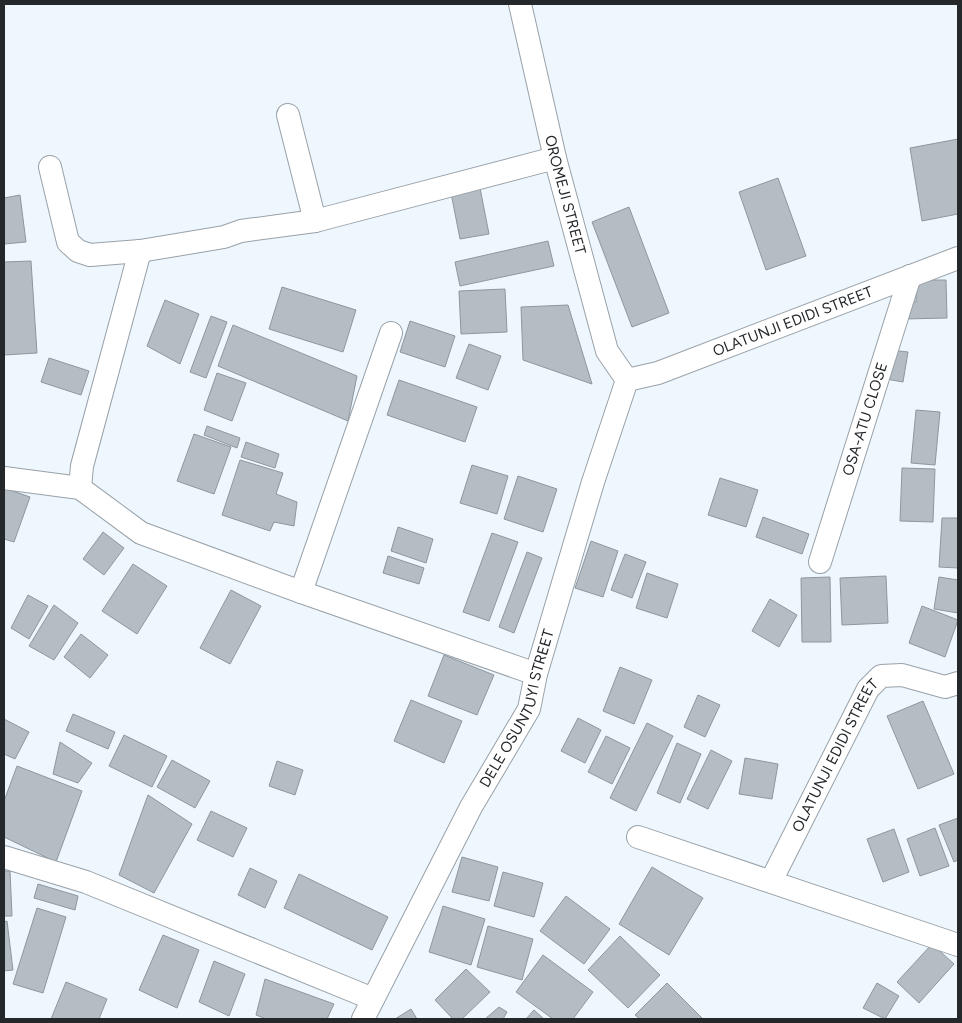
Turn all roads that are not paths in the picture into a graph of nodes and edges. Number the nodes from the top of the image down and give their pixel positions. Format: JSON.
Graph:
{"nodes":[{"id":1,"x":520,"y":4,"type":"edge"},
{"id":2,"x":288,"y":115,"type":"dead end"},
{"id":3,"x":555,"y":158,"type":"junction"},
{"id":4,"x":50,"y":167,"type":"dead end"},
{"id":5,"x":314,"y":221,"type":"junction"},
{"id":6,"x":140,"y":251,"type":"junction"},
{"id":7,"x":958,"y":258,"type":"edge"},
{"id":8,"x":910,"y":276,"type":"junction"},
{"id":9,"x":391,"y":333,"type":"dead end"},
{"id":10,"x":627,"y":380,"type":"junction"},
{"id":11,"x":4,"y":478,"type":"edge"},
{"id":12,"x":80,"y":488,"type":"junction"},
{"id":13,"x":820,"y":562,"type":"dead end"},
{"id":14,"x":301,"y":592,"type":"junction"},
{"id":15,"x":536,"y":674,"type":"junction"},
{"id":16,"x":958,"y":683,"type":"edge"},
{"id":17,"x":638,"y":837,"type":"dead end"},
{"id":18,"x":4,"y":857,"type":"edge"},
{"id":19,"x":771,"y":881,"type":"junction"},
{"id":20,"x":958,"y":945,"type":"edge"},
{"id":21,"x":373,"y":998,"type":"junction"},
{"id":22,"x":363,"y":1019,"type":"edge"}],
"edges":[{"from":1,"to":3,"type":"street","name":"OROMEJI STREET"},
{"from":2,"to":5,"type":"street"},
{"from":3,"to":5,"type":"street"},
{"from":3,"to":10,"type":"street","name":"OROMEJI STREET"},
{"from":4,"to":6,"type":"street"},
{"from":5,"to":6,"type":"street"},
{"from":6,"to":12,"type":"street"},
{"from":7,"to":8,"type":"street","name":"OLATUNJI EDIDI STREET"},
{"from":8,"to":10,"type":"street","name":"OLATUNJI EDIDI STREET"},
{"from":8,"to":13,"type":"street","name":"OSA-ATU CLOSE"},
{"from":9,"to":14,"type":"street"},
{"from":10,"to":15,"type":"street","name":"DELE OSUNTUYI STREET"},
{"from":11,"to":12,"type":"street"},
{"from":12,"to":14,"type":"street"},
{"from":14,"to":15,"type":"street"},
{"from":15,"to":21,"type":"street","name":"DELE OSUNTUYI STREET"},
{"from":16,"to":19,"type":"street","name":"OLATUNJI EDIDI STREET"},
{"from":17,"to":19,"type":"street"},
{"from":18,"to":21,"type":"street"},
{"from":19,"to":20,"type":"street"},
{"from":21,"to":22,"type":"street","name":"DELE OSUNTUYI STREET"}]}
